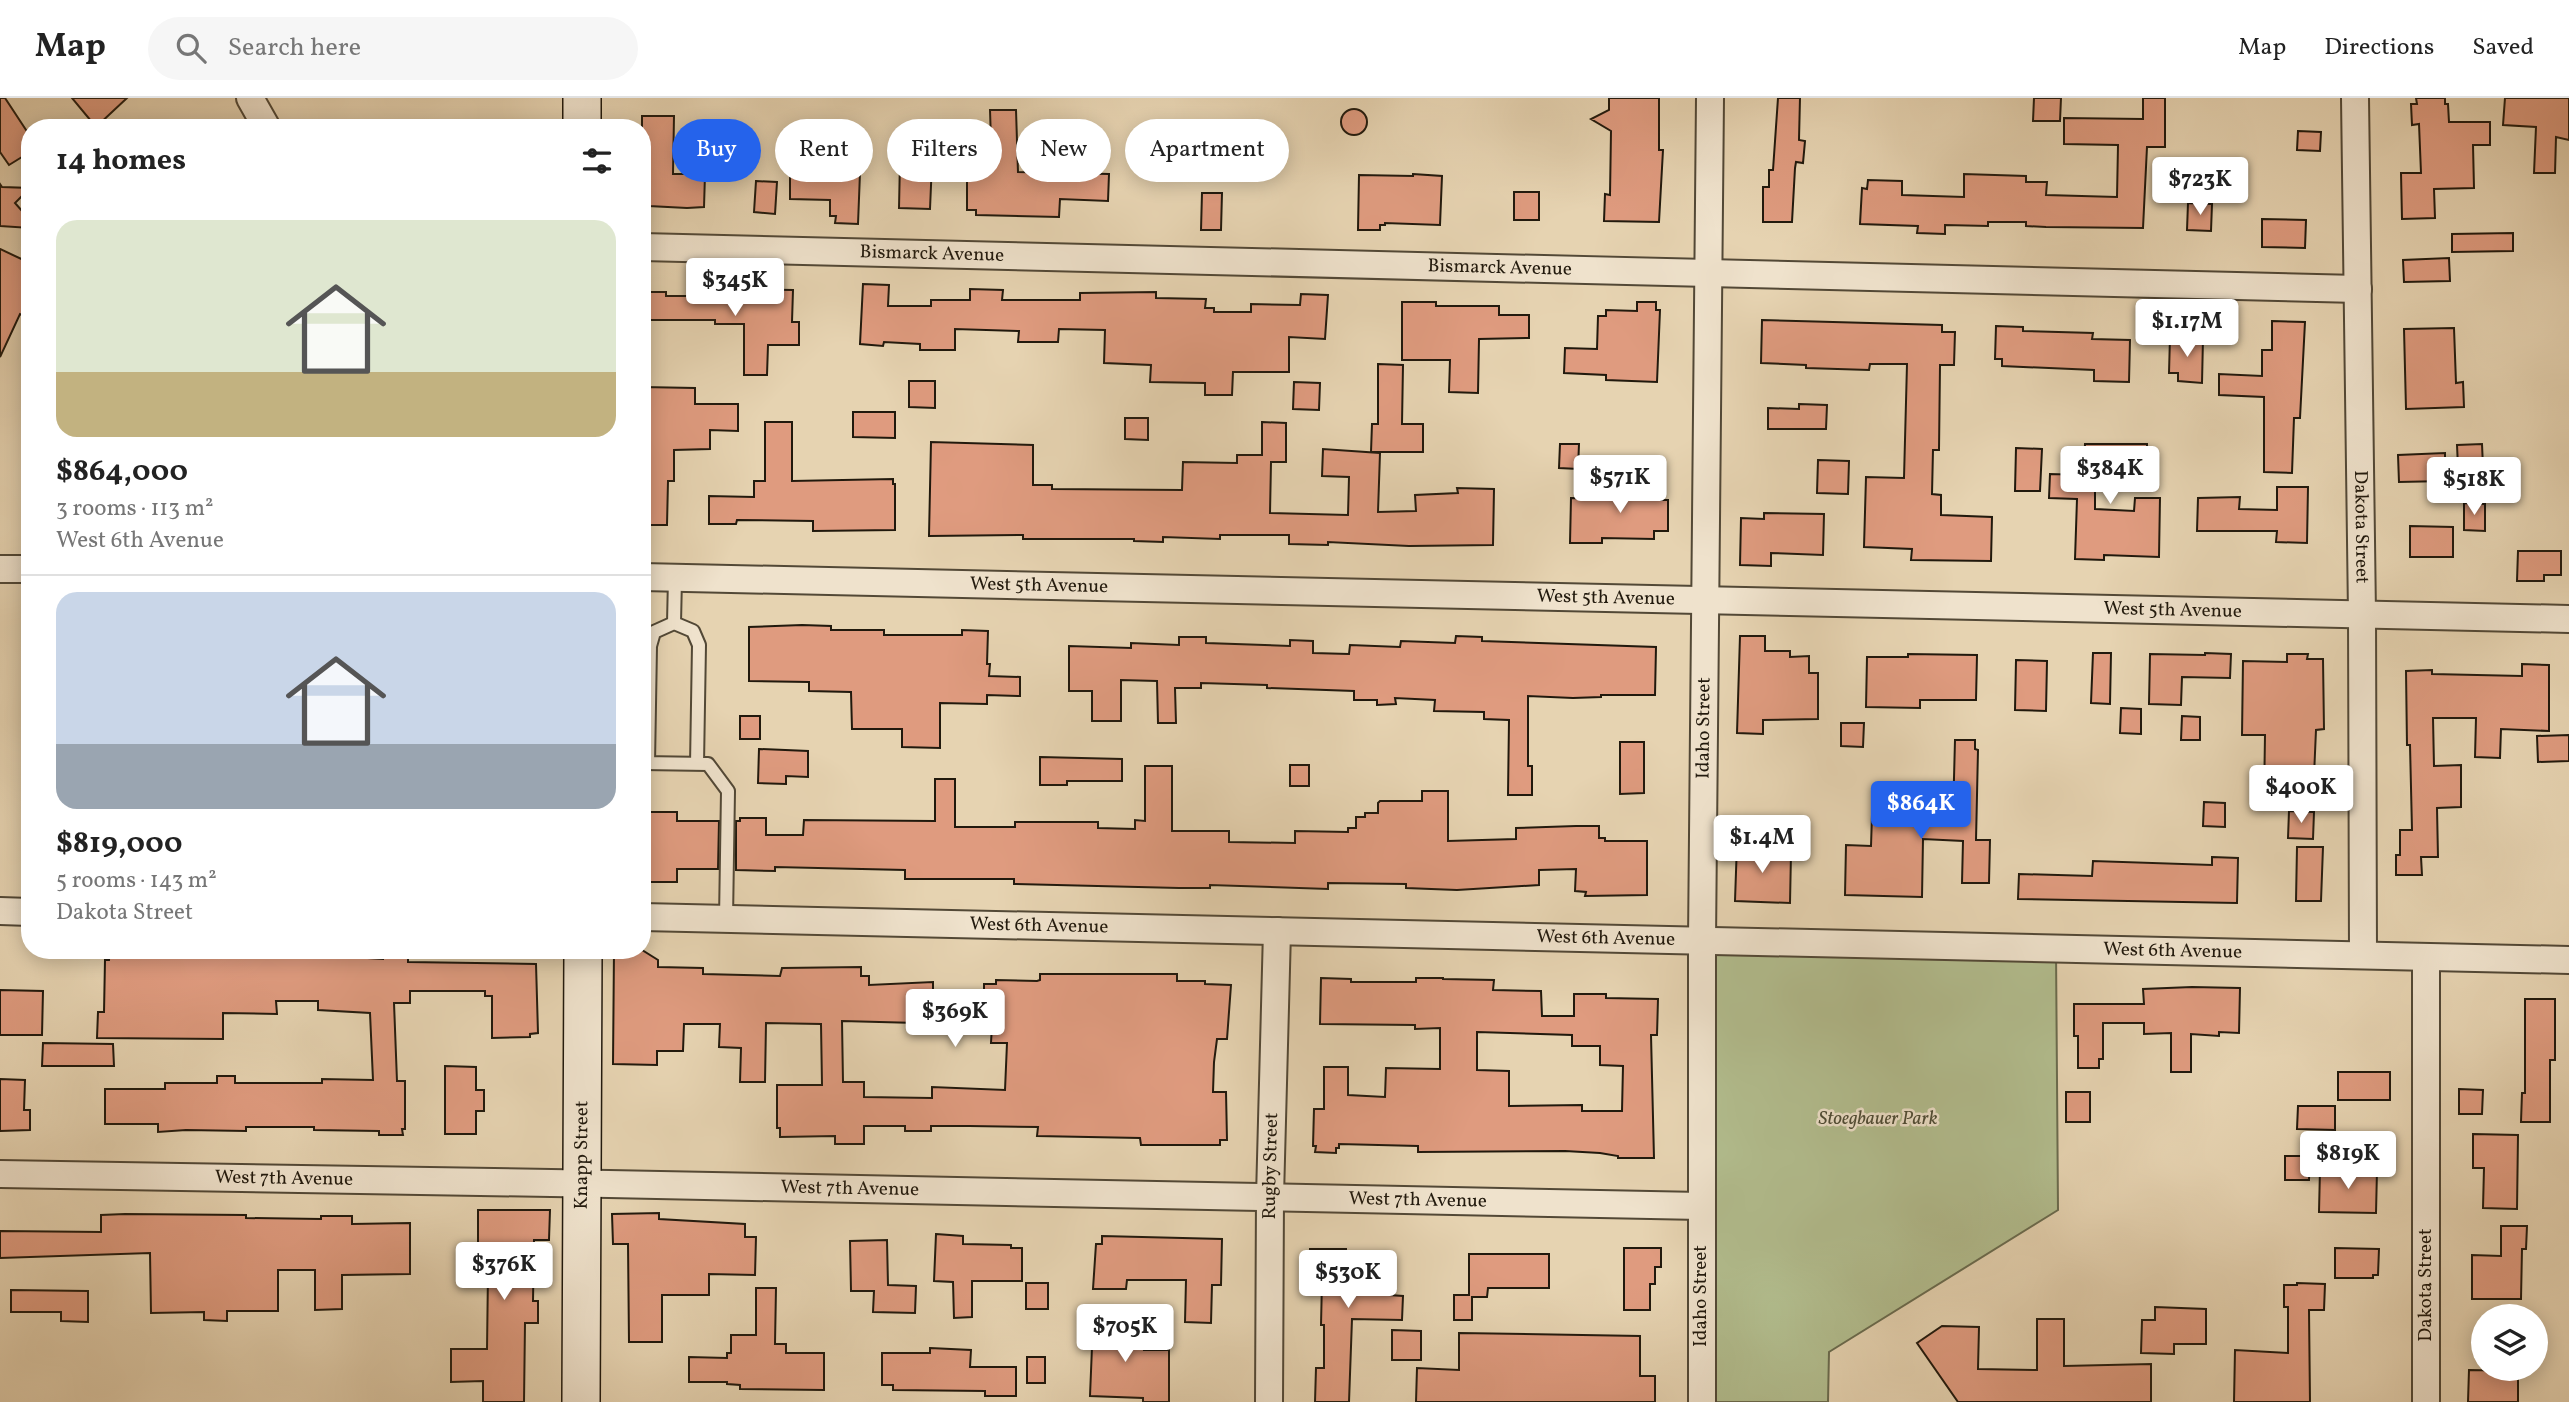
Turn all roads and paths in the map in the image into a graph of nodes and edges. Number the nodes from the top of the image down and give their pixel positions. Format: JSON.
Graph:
{"nodes":[{"id":1,"x":250,"y":98,"type":"edge"},
{"id":2,"x":582,"y":98,"type":"edge"},
{"id":3,"x":1710,"y":98,"type":"edge"},
{"id":4,"x":2355,"y":98,"type":"edge"},
{"id":5,"x":262,"y":119,"type":"edge"},
{"id":6,"x":582,"y":119,"type":"edge"},
{"id":7,"x":651,"y":247,"type":"edge"},
{"id":8,"x":1709,"y":273,"type":"junction"},
{"id":9,"x":2358,"y":289,"type":"junction"},
{"id":10,"x":0,"y":569,"type":"edge"},
{"id":11,"x":21,"y":569,"type":"edge"},
{"id":12,"x":651,"y":577,"type":"edge"},
{"id":13,"x":675,"y":578,"type":"junction"},
{"id":14,"x":1707,"y":600,"type":"junction"},
{"id":15,"x":2362,"y":614,"type":"junction"},
{"id":16,"x":2569,"y":619,"type":"edge"},
{"id":17,"x":674,"y":623,"type":"junction"},
{"id":18,"x":651,"y":642,"type":"edge"},
{"id":19,"x":651,"y":763,"type":"edge"},
{"id":20,"x":697,"y":764,"type":"junction"},
{"id":21,"x":0,"y":911,"type":"edge"},
{"id":22,"x":21,"y":912,"type":"edge"},
{"id":23,"x":651,"y":917,"type":"edge"},
{"id":24,"x":726,"y":919,"type":"junction"},
{"id":25,"x":1277,"y":931,"type":"junction"},
{"id":26,"x":1702,"y":941,"type":"junction"},
{"id":27,"x":2363,"y":955,"type":"junction"},
{"id":28,"x":2427,"y":957,"type":"junction"},
{"id":29,"x":583,"y":959,"type":"edge"},
{"id":30,"x":2569,"y":960,"type":"edge"},
{"id":31,"x":0,"y":1174,"type":"edge"},
{"id":32,"x":582,"y":1183,"type":"junction"},
{"id":33,"x":1270,"y":1197,"type":"junction"},
{"id":34,"x":1701,"y":1206,"type":"junction"},
{"id":35,"x":581,"y":1402,"type":"edge"},
{"id":36,"x":1269,"y":1402,"type":"edge"},
{"id":37,"x":1702,"y":1402,"type":"edge"},
{"id":38,"x":2426,"y":1402,"type":"edge"}],
"edges":[{"from":1,"to":5,"type":"street"},
{"from":2,"to":6,"type":"street"},
{"from":3,"to":8,"type":"street","name":"Idaho Street"},
{"from":4,"to":9,"type":"street","name":"Dakota Street"},
{"from":7,"to":8,"type":"street","name":"Bismarck Avenue"},
{"from":8,"to":9,"type":"street","name":"Bismarck Avenue"},
{"from":8,"to":14,"type":"street","name":"Idaho Street"},
{"from":9,"to":15,"type":"street","name":"Dakota Street"},
{"from":10,"to":11,"type":"street"},
{"from":12,"to":13,"type":"street","name":"West 5th Avenue"},
{"from":13,"to":14,"type":"street","name":"West 5th Avenue"},
{"from":13,"to":17,"type":"lane"},
{"from":14,"to":15,"type":"street","name":"West 5th Avenue"},
{"from":14,"to":26,"type":"street","name":"Idaho Street"},
{"from":15,"to":16,"type":"street","name":"West 5th Avenue"},
{"from":15,"to":27,"type":"street","name":"Dakota Street"},
{"from":17,"to":18,"type":"lane"},
{"from":17,"to":20,"type":"lane"},
{"from":19,"to":20,"type":"lane"},
{"from":20,"to":24,"type":"lane"},
{"from":21,"to":22,"type":"street"},
{"from":23,"to":24,"type":"street","name":"West 6th Avenue"},
{"from":24,"to":25,"type":"street","name":"West 6th Avenue"},
{"from":25,"to":26,"type":"street","name":"West 6th Avenue"},
{"from":25,"to":33,"type":"street","name":"Rugby Street"},
{"from":26,"to":27,"type":"street","name":"West 6th Avenue"},
{"from":26,"to":34,"type":"street","name":"Idaho Street"},
{"from":27,"to":28,"type":"street","name":"West 6th Avenue"},
{"from":28,"to":30,"type":"street","name":"West 6th Avenue"},
{"from":28,"to":38,"type":"street","name":"Dakota Street"},
{"from":29,"to":32,"type":"street","name":"Knapp Street"},
{"from":31,"to":32,"type":"street","name":"West 7th Avenue"},
{"from":32,"to":33,"type":"street","name":"West 7th Avenue"},
{"from":32,"to":35,"type":"street","name":"Knapp Street"},
{"from":33,"to":34,"type":"street","name":"West 7th Avenue"},
{"from":33,"to":36,"type":"street","name":"Rugby Street"},
{"from":34,"to":37,"type":"street","name":"Idaho Street"}]}
